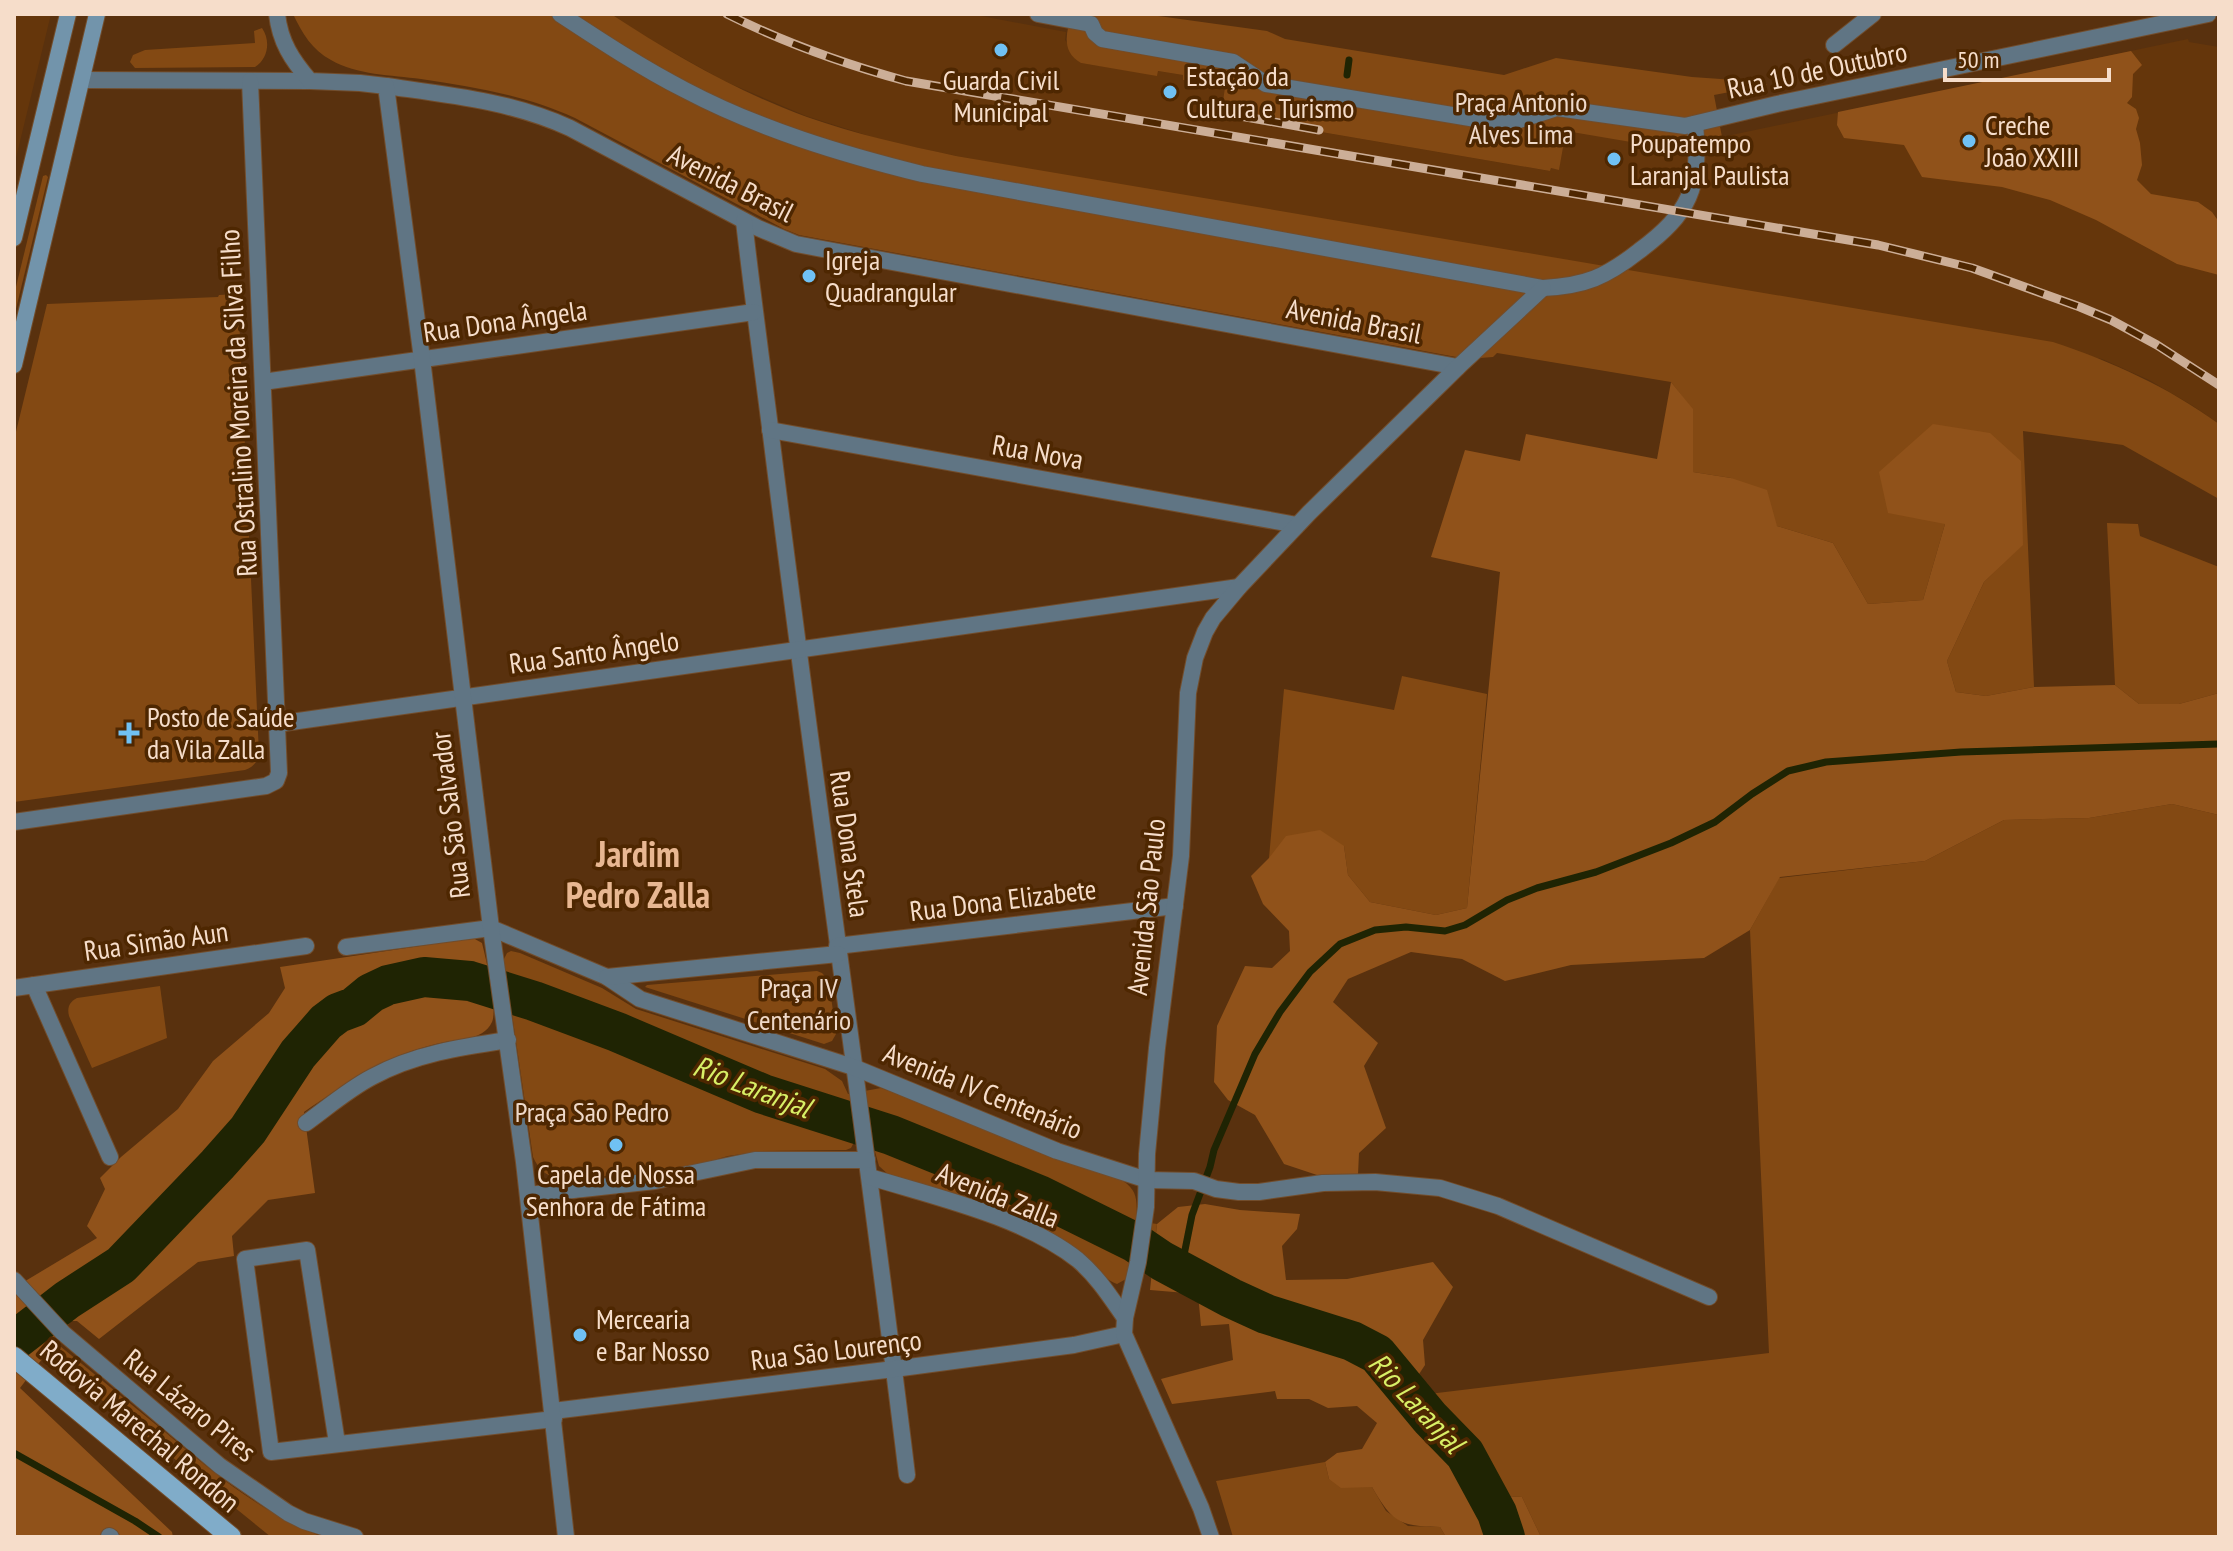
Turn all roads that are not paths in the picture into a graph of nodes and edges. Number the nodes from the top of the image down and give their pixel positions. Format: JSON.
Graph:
{"nodes":[{"id":1,"x":68,"y":14,"type":"edge"},
{"id":2,"x":97,"y":14,"type":"edge"},
{"id":3,"x":277,"y":14,"type":"edge"},
{"id":4,"x":560,"y":14,"type":"edge"},
{"id":5,"x":1038,"y":14,"type":"edge"},
{"id":6,"x":1873,"y":14,"type":"edge"},
{"id":7,"x":2208,"y":14,"type":"edge"},
{"id":8,"x":1092,"y":19,"type":"edge"},
{"id":9,"x":1834,"y":45,"type":"dead end"},
{"id":10,"x":54,"y":73,"type":"junction"},
{"id":11,"x":82,"y":80,"type":"junction"},
{"id":12,"x":250,"y":81,"type":"junction"},
{"id":13,"x":310,"y":81,"type":"junction"},
{"id":14,"x":386,"y":86,"type":"junction"},
{"id":15,"x":1695,"y":124,"type":"junction"},
{"id":16,"x":37,"y":146,"type":"junction"},
{"id":17,"x":64,"y":153,"type":"junction"},
{"id":18,"x":744,"y":221,"type":"junction"},
{"id":19,"x":14,"y":238,"type":"edge"},
{"id":20,"x":1543,"y":288,"type":"junction"},
{"id":21,"x":754,"y":312,"type":"junction"},
{"id":22,"x":422,"y":359,"type":"junction"},
{"id":23,"x":14,"y":365,"type":"edge"},
{"id":24,"x":1458,"y":367,"type":"junction"},
{"id":25,"x":263,"y":382,"type":"junction"},
{"id":26,"x":770,"y":430,"type":"junction"},
{"id":27,"x":1297,"y":525,"type":"junction"},
{"id":28,"x":1239,"y":587,"type":"junction"},
{"id":29,"x":797,"y":649,"type":"junction"},
{"id":30,"x":462,"y":697,"type":"junction"},
{"id":31,"x":277,"y":724,"type":"junction"},
{"id":32,"x":14,"y":822,"type":"edge"},
{"id":33,"x":1175,"y":906,"type":"junction"},
{"id":34,"x":491,"y":928,"type":"junction"},
{"id":35,"x":306,"y":946,"type":"dead end"},
{"id":36,"x":346,"y":947,"type":"dead end"},
{"id":37,"x":838,"y":950,"type":"junction"},
{"id":38,"x":607,"y":977,"type":"junction"},
{"id":39,"x":34,"y":985,"type":"junction"},
{"id":40,"x":14,"y":988,"type":"edge"},
{"id":41,"x":508,"y":1040,"type":"junction"},
{"id":42,"x":853,"y":1067,"type":"junction"},
{"id":43,"x":306,"y":1123,"type":"dead end"},
{"id":44,"x":110,"y":1157,"type":"dead end"},
{"id":45,"x":869,"y":1168,"type":"junction"},
{"id":46,"x":1147,"y":1180,"type":"junction"},
{"id":47,"x":528,"y":1195,"type":"junction"},
{"id":48,"x":14,"y":1280,"type":"edge"},
{"id":49,"x":1709,"y":1297,"type":"dead end"},
{"id":50,"x":1125,"y":1326,"type":"junction"},
{"id":51,"x":14,"y":1357,"type":"edge"},
{"id":52,"x":894,"y":1369,"type":"junction"},
{"id":53,"x":553,"y":1415,"type":"junction"},
{"id":54,"x":337,"y":1443,"type":"junction"},
{"id":55,"x":907,"y":1475,"type":"dead end"},
{"id":56,"x":231,"y":1537,"type":"edge"},
{"id":57,"x":355,"y":1537,"type":"edge"},
{"id":58,"x":566,"y":1537,"type":"edge"},
{"id":59,"x":1211,"y":1537,"type":"edge"}],
"edges":[{"from":1,"to":10,"type":"main road"},
{"from":2,"to":11,"type":"main road"},
{"from":3,"to":13,"type":"street"},
{"from":4,"to":20,"type":"street"},
{"from":5,"to":8,"type":"street"},
{"from":6,"to":9,"type":"street"},
{"from":7,"to":15,"type":"street","name":"Rua 10 de Outubro"},
{"from":8,"to":15,"type":"street","name":"Rua 10 de Outubro"},
{"from":10,"to":11,"type":"main road"},
{"from":10,"to":16,"type":"main road"},
{"from":11,"to":12,"type":"street","name":"Avenida Brasil"},
{"from":11,"to":17,"type":"main road"},
{"from":12,"to":13,"type":"street","name":"Avenida Brasil"},
{"from":12,"to":25,"type":"street","name":"Rua Ostralino Moreira da Silva Filho"},
{"from":13,"to":14,"type":"street","name":"Avenida Brasil"},
{"from":14,"to":18,"type":"street","name":"Avenida Brasil"},
{"from":14,"to":22,"type":"street","name":"Rua São Salvador"},
{"from":15,"to":20,"type":"street"},
{"from":16,"to":17,"type":"main road"},
{"from":16,"to":19,"type":"main road"},
{"from":17,"to":23,"type":"main road"},
{"from":18,"to":21,"type":"street","name":"Rua Dona Stela"},
{"from":18,"to":24,"type":"street","name":"Avenida Brasil"},
{"from":20,"to":24,"type":"street","name":"Avenida São Paulo"},
{"from":21,"to":22,"type":"street","name":"Rua Dona Ângela"},
{"from":21,"to":26,"type":"street","name":"Rua Dona Stela"},
{"from":22,"to":25,"type":"street","name":"Rua Dona Ângela"},
{"from":22,"to":30,"type":"street","name":"Rua São Salvador"},
{"from":24,"to":27,"type":"street","name":"Avenida São Paulo"},
{"from":25,"to":31,"type":"street","name":"Rua Ostralino Moreira da Silva Filho"},
{"from":26,"to":27,"type":"street","name":"Rua Nova"},
{"from":26,"to":29,"type":"street","name":"Rua Dona Stela"},
{"from":27,"to":28,"type":"street","name":"Avenida São Paulo"},
{"from":28,"to":29,"type":"street","name":"Rua Santo Ângelo"},
{"from":28,"to":33,"type":"street","name":"Avenida São Paulo"},
{"from":29,"to":30,"type":"street","name":"Rua Santo Ângelo"},
{"from":29,"to":37,"type":"street","name":"Rua Dona Stela"},
{"from":30,"to":31,"type":"street","name":"Rua Santo Ângelo"},
{"from":30,"to":34,"type":"street","name":"Rua São Salvador"},
{"from":31,"to":32,"type":"street"},
{"from":33,"to":37,"type":"street","name":"Rua Dona Elizabete"},
{"from":33,"to":46,"type":"street","name":"Avenida São Paulo"},
{"from":34,"to":36,"type":"street"},
{"from":34,"to":38,"type":"street","name":"Avenida IV Centenário"},
{"from":34,"to":41,"type":"street","name":"Rua São Salvador"},
{"from":35,"to":39,"type":"street","name":"Rua Simão Aun"},
{"from":37,"to":38,"type":"street","name":"Rua Dona Elizabete"},
{"from":37,"to":42,"type":"street","name":"Rua Dona Stela"},
{"from":38,"to":42,"type":"street","name":"Avenida IV Centenário"},
{"from":39,"to":40,"type":"street","name":"Rua Simão Aun"},
{"from":39,"to":44,"type":"street"},
{"from":41,"to":43,"type":"street"},
{"from":41,"to":47,"type":"street","name":"Rua São Salvador"},
{"from":42,"to":45,"type":"street","name":"Rua Dona Stela"},
{"from":42,"to":46,"type":"street","name":"Avenida IV Centenário"},
{"from":45,"to":47,"type":"street"},
{"from":45,"to":50,"type":"street","name":"Avenida Zalla"},
{"from":45,"to":52,"type":"street","name":"Rua Dona Stela"},
{"from":46,"to":49,"type":"street","name":"Avenida IV Centenário"},
{"from":46,"to":50,"type":"street","name":"Avenida São Paulo"},
{"from":47,"to":53,"type":"street","name":"Rua São Salvador"},
{"from":48,"to":57,"type":"street","name":"Rua Lázaro Pires"},
{"from":50,"to":52,"type":"street","name":"Rua São Lourenço"},
{"from":50,"to":59,"type":"street"},
{"from":51,"to":56,"type":"main road","name":"Rodovia Marechal Rondon"},
{"from":52,"to":53,"type":"street","name":"Rua São Lourenço"},
{"from":52,"to":55,"type":"street","name":"Rua Dona Stela"},
{"from":53,"to":54,"type":"street","name":"Rua São Lourenço"},
{"from":53,"to":58,"type":"street","name":"Rua São Salvador"},
{"from":54,"to":54,"type":"street","name":"Rua São Lourenço"}]}
